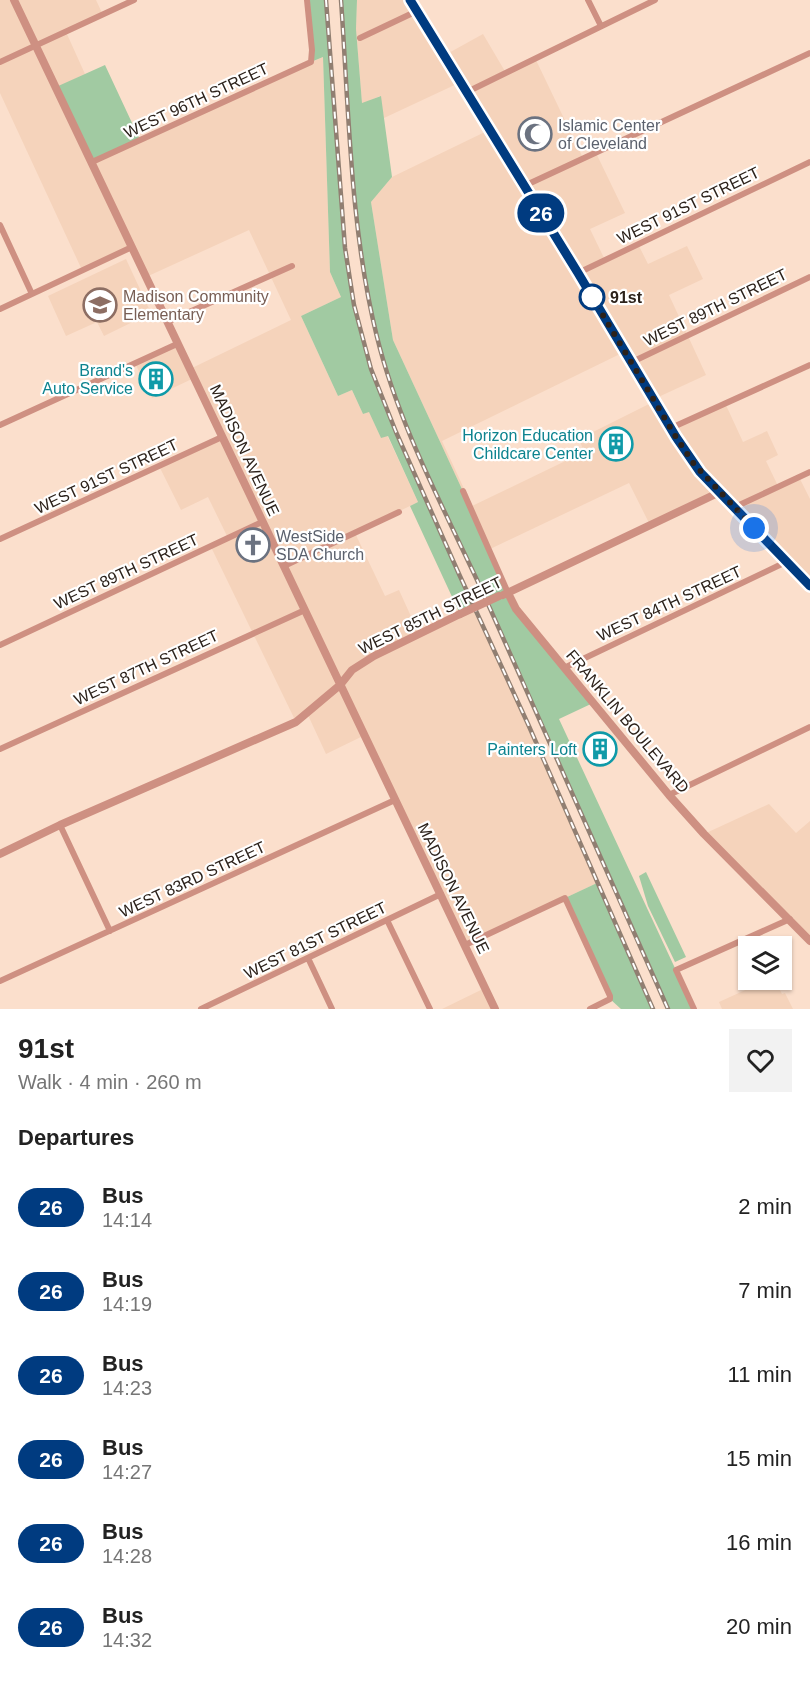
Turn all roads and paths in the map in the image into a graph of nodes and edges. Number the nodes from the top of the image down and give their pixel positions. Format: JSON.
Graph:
{"nodes":[{"id":1,"x":14,"y":0,"type":"edge"},
{"id":2,"x":134,"y":0,"type":"edge"},
{"id":3,"x":307,"y":0,"type":"edge"},
{"id":4,"x":410,"y":0,"type":"edge"},
{"id":5,"x":588,"y":0,"type":"edge"},
{"id":6,"x":655,"y":0,"type":"edge"},
{"id":7,"x":417,"y":11,"type":"junction"},
{"id":8,"x":601,"y":26,"type":"junction"},
{"id":9,"x":360,"y":38,"type":"dead end"},
{"id":10,"x":36,"y":45,"type":"junction"},
{"id":11,"x":810,"y":52,"type":"edge"},
{"id":12,"x":0,"y":62,"type":"edge"},
{"id":13,"x":467,"y":92,"type":"junction"},
{"id":14,"x":92,"y":162,"type":"junction"},
{"id":15,"x":810,"y":162,"type":"edge"},
{"id":16,"x":524,"y":186,"type":"junction"},
{"id":17,"x":0,"y":225,"type":"edge"},
{"id":18,"x":132,"y":247,"type":"junction"},
{"id":19,"x":292,"y":266,"type":"dead end"},
{"id":20,"x":578,"y":273,"type":"junction"},
{"id":21,"x":810,"y":277,"type":"edge"},
{"id":22,"x":32,"y":294,"type":"junction"},
{"id":23,"x":0,"y":309,"type":"edge"},
{"id":24,"x":167,"y":322,"type":"junction"},
{"id":25,"x":177,"y":344,"type":"junction"},
{"id":26,"x":632,"y":362,"type":"junction"},
{"id":27,"x":810,"y":365,"type":"edge"},
{"id":28,"x":0,"y":425,"type":"edge"},
{"id":29,"x":671,"y":428,"type":"junction"},
{"id":30,"x":222,"y":437,"type":"junction"},
{"id":31,"x":810,"y":472,"type":"edge"},
{"id":32,"x":463,"y":491,"type":"dead end"},
{"id":33,"x":720,"y":492,"type":"junction"},
{"id":34,"x":735,"y":507,"type":"junction"},
{"id":35,"x":399,"y":512,"type":"dead end"},
{"id":36,"x":262,"y":522,"type":"junction"},
{"id":37,"x":0,"y":539,"type":"edge"},
{"id":38,"x":786,"y":562,"type":"junction"},
{"id":39,"x":284,"y":566,"type":"junction"},
{"id":40,"x":810,"y":586,"type":"edge"},
{"id":41,"x":503,"y":595,"type":"junction"},
{"id":42,"x":305,"y":610,"type":"junction"},
{"id":43,"x":0,"y":645,"type":"edge"},
{"id":44,"x":564,"y":668,"type":"junction"},
{"id":45,"x":340,"y":685,"type":"junction"},
{"id":46,"x":810,"y":727,"type":"edge"},
{"id":47,"x":0,"y":749,"type":"edge"},
{"id":48,"x":669,"y":795,"type":"junction"},
{"id":49,"x":395,"y":800,"type":"junction"},
{"id":50,"x":60,"y":825,"type":"junction"},
{"id":51,"x":0,"y":854,"type":"edge"},
{"id":52,"x":441,"y":894,"type":"junction"},
{"id":53,"x":387,"y":920,"type":"junction"},
{"id":54,"x":790,"y":920,"type":"junction"},
{"id":55,"x":110,"y":931,"type":"junction"},
{"id":56,"x":810,"y":941,"type":"edge"},
{"id":57,"x":465,"y":945,"type":"junction"},
{"id":58,"x":308,"y":958,"type":"junction"},
{"id":59,"x":0,"y":981,"type":"edge"},
{"id":60,"x":201,"y":1009,"type":"edge"},
{"id":61,"x":331,"y":1009,"type":"edge"},
{"id":62,"x":430,"y":1009,"type":"edge"},
{"id":63,"x":495,"y":1009,"type":"edge"},
{"id":64,"x":590,"y":1009,"type":"edge"},
{"id":65,"x":694,"y":1009,"type":"edge"}],
"edges":[{"from":1,"to":10,"type":"street","name":"MADISON AVENUE"},
{"from":2,"to":10,"type":"street"},
{"from":3,"to":14,"type":"street","name":"WEST 96TH STREET"},
{"from":4,"to":7,"type":"main road"},
{"from":5,"to":8,"type":"street"},
{"from":6,"to":8,"type":"street"},
{"from":7,"to":9,"type":"street"},
{"from":7,"to":13,"type":"main road"},
{"from":8,"to":13,"type":"street"},
{"from":10,"to":12,"type":"street"},
{"from":10,"to":14,"type":"street","name":"MADISON AVENUE"},
{"from":11,"to":16,"type":"street"},
{"from":13,"to":16,"type":"main road"},
{"from":14,"to":18,"type":"street","name":"MADISON AVENUE"},
{"from":15,"to":20,"type":"street","name":"WEST 91ST STREET"},
{"from":16,"to":20,"type":"main road"},
{"from":17,"to":22,"type":"street"},
{"from":18,"to":22,"type":"street"},
{"from":18,"to":24,"type":"street","name":"MADISON AVENUE"},
{"from":19,"to":24,"type":"street"},
{"from":20,"to":26,"type":"main road"},
{"from":21,"to":26,"type":"street","name":"WEST 89TH STREET"},
{"from":22,"to":23,"type":"street"},
{"from":24,"to":25,"type":"street","name":"MADISON AVENUE"},
{"from":25,"to":28,"type":"street"},
{"from":25,"to":30,"type":"street","name":"MADISON AVENUE"},
{"from":26,"to":29,"type":"main road"},
{"from":27,"to":29,"type":"street"},
{"from":29,"to":33,"type":"main road"},
{"from":30,"to":36,"type":"street","name":"MADISON AVENUE"},
{"from":30,"to":37,"type":"street","name":"WEST 91ST STREET"},
{"from":31,"to":34,"type":"street"},
{"from":32,"to":41,"type":"street","name":"FRANKLIN BOULEVARD"},
{"from":33,"to":34,"type":"main road"},
{"from":33,"to":41,"type":"street","name":"WEST 85TH STREET"},
{"from":34,"to":38,"type":"main road"},
{"from":35,"to":39,"type":"street"},
{"from":36,"to":39,"type":"street","name":"MADISON AVENUE"},
{"from":36,"to":43,"type":"street","name":"WEST 89TH STREET"},
{"from":38,"to":40,"type":"main road"},
{"from":38,"to":44,"type":"street","name":"WEST 84TH STREET"},
{"from":39,"to":42,"type":"street","name":"MADISON AVENUE"},
{"from":41,"to":44,"type":"street","name":"FRANKLIN BOULEVARD"},
{"from":41,"to":45,"type":"street","name":"WEST 85TH STREET","bridge":true},
{"from":42,"to":45,"type":"street","name":"MADISON AVENUE"},
{"from":42,"to":47,"type":"street","name":"WEST 87TH STREET"},
{"from":44,"to":48,"type":"street","name":"FRANKLIN BOULEVARD"},
{"from":45,"to":49,"type":"street","name":"MADISON AVENUE"},
{"from":45,"to":50,"type":"street","name":"WEST 85TH STREET"},
{"from":46,"to":48,"type":"street"},
{"from":48,"to":54,"type":"street","name":"FRANKLIN BOULEVARD"},
{"from":49,"to":52,"type":"street","name":"MADISON AVENUE"},
{"from":49,"to":55,"type":"street","name":"WEST 83RD STREET"},
{"from":50,"to":51,"type":"street","name":"WEST 85TH STREET"},
{"from":50,"to":55,"type":"street"},
{"from":52,"to":53,"type":"street","name":"WEST 81ST STREET"},
{"from":52,"to":57,"type":"street","name":"MADISON AVENUE"},
{"from":53,"to":58,"type":"street","name":"WEST 81ST STREET"},
{"from":53,"to":62,"type":"street"},
{"from":54,"to":56,"type":"street","name":"FRANKLIN BOULEVARD"},
{"from":54,"to":65,"type":"street"},
{"from":55,"to":59,"type":"street","name":"WEST 83RD STREET"},
{"from":57,"to":63,"type":"street","name":"MADISON AVENUE"},
{"from":57,"to":64,"type":"street"},
{"from":58,"to":60,"type":"street","name":"WEST 81ST STREET"},
{"from":58,"to":61,"type":"street"}]}
